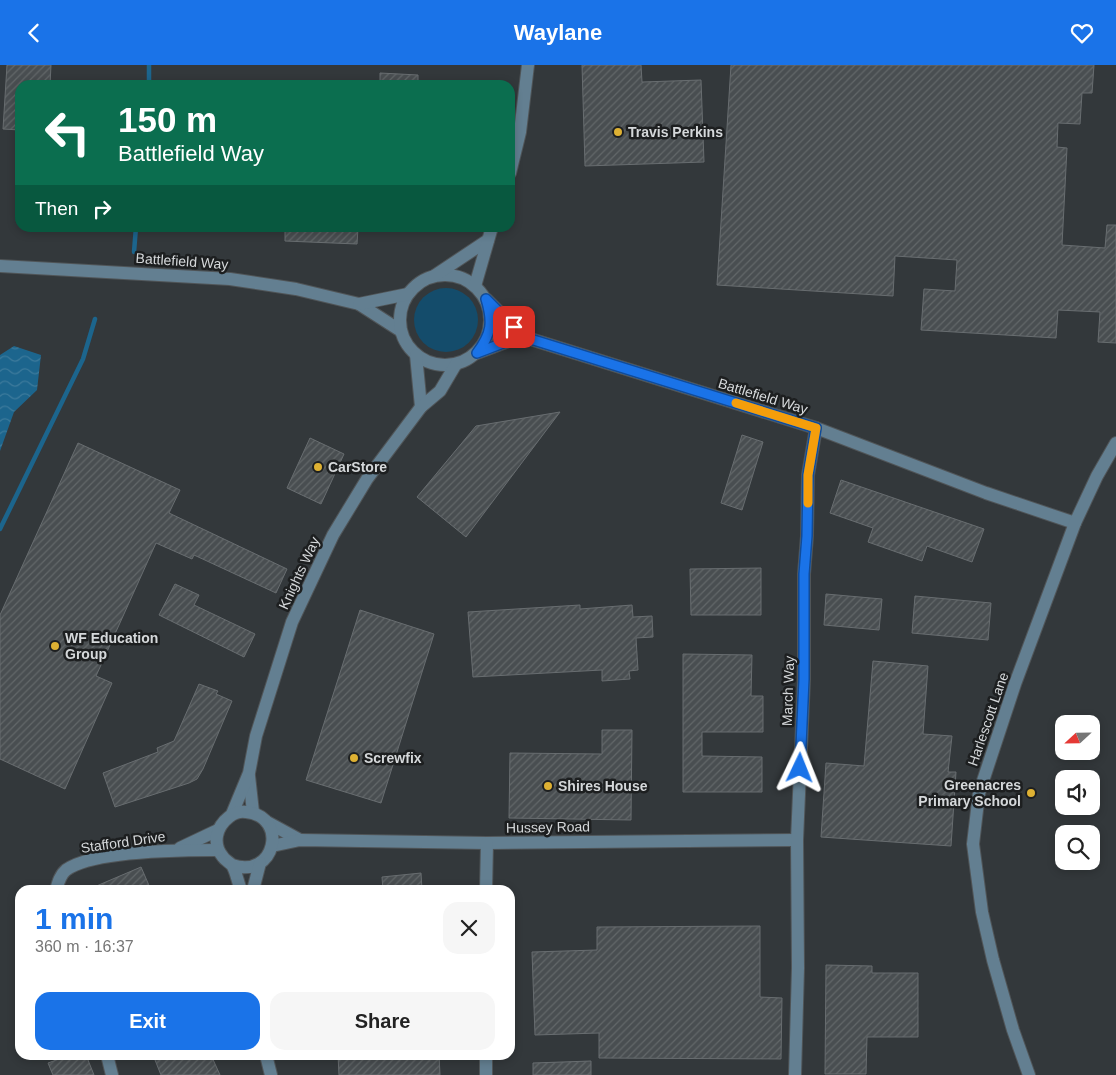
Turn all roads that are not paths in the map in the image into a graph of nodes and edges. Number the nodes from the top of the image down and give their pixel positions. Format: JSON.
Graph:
{"nodes":[{"id":1,"x":528,"y":65,"type":"edge"},
{"id":2,"x":515,"y":152,"type":"edge"},
{"id":3,"x":490,"y":234,"type":"edge"},
{"id":4,"x":0,"y":266,"type":"edge"},
{"id":5,"x":434,"y":276,"type":"junction"},
{"id":6,"x":475,"y":286,"type":"junction"},
{"id":7,"x":408,"y":294,"type":"junction"},
{"id":8,"x":486,"y":299,"type":"junction"},
{"id":9,"x":359,"y":304,"type":"junction"},
{"id":10,"x":401,"y":331,"type":"junction"},
{"id":11,"x":524,"y":337,"type":"junction"},
{"id":12,"x":477,"y":353,"type":"junction"},
{"id":13,"x":416,"y":355,"type":"junction"},
{"id":14,"x":456,"y":365,"type":"junction"},
{"id":15,"x":421,"y":407,"type":"junction"},
{"id":16,"x":816,"y":428,"type":"junction"},
{"id":17,"x":1116,"y":443,"type":"edge"},
{"id":18,"x":1075,"y":523,"type":"junction"},
{"id":19,"x":249,"y":773,"type":"junction"},
{"id":20,"x":253,"y":813,"type":"junction"},
{"id":21,"x":232,"y":814,"type":"junction"},
{"id":22,"x":267,"y":822,"type":"junction"},
{"id":23,"x":218,"y":830,"type":"junction"},
{"id":24,"x":300,"y":840,"type":"junction"},
{"id":25,"x":797,"y":840,"type":"junction"},
{"id":26,"x":487,"y":843,"type":"junction"},
{"id":27,"x":272,"y":846,"type":"junction"},
{"id":28,"x":178,"y":849,"type":"junction"},
{"id":29,"x":218,"y":851,"type":"junction"},
{"id":30,"x":260,"y":863,"type":"junction"},
{"id":31,"x":232,"y":865,"type":"junction"},
{"id":32,"x":57,"y":885,"type":"edge"},
{"id":33,"x":239,"y":885,"type":"edge"},
{"id":34,"x":254,"y":885,"type":"edge"},
{"id":35,"x":486,"y":885,"type":"edge"},
{"id":36,"x":108,"y":1060,"type":"edge"},
{"id":37,"x":267,"y":1060,"type":"edge"},
{"id":38,"x":486,"y":1060,"type":"edge"},
{"id":39,"x":112,"y":1075,"type":"edge"},
{"id":40,"x":271,"y":1075,"type":"edge"},
{"id":41,"x":486,"y":1075,"type":"edge"},
{"id":42,"x":795,"y":1075,"type":"edge"},
{"id":43,"x":1029,"y":1075,"type":"edge"}],
"edges":[{"from":1,"to":2,"type":"street"},
{"from":3,"to":5,"type":"street"},
{"from":3,"to":6,"type":"street"},
{"from":4,"to":9,"type":"street","name":"Battlefield Way"},
{"from":5,"to":6,"type":"street","name":"Battlefield Way"},
{"from":5,"to":7,"type":"street","name":"Battlefield Way"},
{"from":6,"to":8,"type":"street","name":"Battlefield Way"},
{"from":7,"to":9,"type":"street","name":"Battlefield Way"},
{"from":7,"to":10,"type":"street"},
{"from":8,"to":11,"type":"street","name":"Battlefield Way"},
{"from":8,"to":12,"type":"street"},
{"from":9,"to":10,"type":"street","name":"Battlefield Way"},
{"from":10,"to":13,"type":"street","name":"Battlefield Way"},
{"from":11,"to":12,"type":"street"},
{"from":11,"to":16,"type":"street","name":"Battlefield Way"},
{"from":12,"to":14,"type":"street"},
{"from":13,"to":14,"type":"street"},
{"from":13,"to":15,"type":"street"},
{"from":14,"to":15,"type":"street","name":"Knights Way"},
{"from":15,"to":19,"type":"street","name":"Knights Way"},
{"from":16,"to":18,"type":"street","name":"Battlefield Way"},
{"from":16,"to":25,"type":"street","name":"March Way"},
{"from":17,"to":18,"type":"street","name":"Harlescott Lane"},
{"from":18,"to":43,"type":"street","name":"Harlescott Lane"},
{"from":19,"to":20,"type":"street","name":"Knights Way"},
{"from":19,"to":21,"type":"street","name":"Knights Way"},
{"from":20,"to":21,"type":"street"},
{"from":20,"to":22,"type":"street"},
{"from":21,"to":23,"type":"street","name":"Knights Way"},
{"from":22,"to":24,"type":"street","name":"Hussey Road"},
{"from":22,"to":27,"type":"street"},
{"from":23,"to":28,"type":"street","name":"Stafford Drive"},
{"from":23,"to":29,"type":"street"},
{"from":24,"to":26,"type":"street","name":"Hussey Road"},
{"from":24,"to":27,"type":"street","name":"Hussey Road"},
{"from":25,"to":26,"type":"street","name":"Hussey Road"},
{"from":25,"to":42,"type":"street","name":"March Way"},
{"from":26,"to":35,"type":"street"},
{"from":27,"to":30,"type":"street"},
{"from":28,"to":29,"type":"street","name":"Stafford Drive"},
{"from":28,"to":32,"type":"street","name":"Stafford Drive"},
{"from":29,"to":31,"type":"street"},
{"from":30,"to":31,"type":"street"},
{"from":30,"to":34,"type":"street"},
{"from":31,"to":33,"type":"street"},
{"from":36,"to":39,"type":"street"},
{"from":37,"to":40,"type":"street"},
{"from":38,"to":41,"type":"street"}]}
